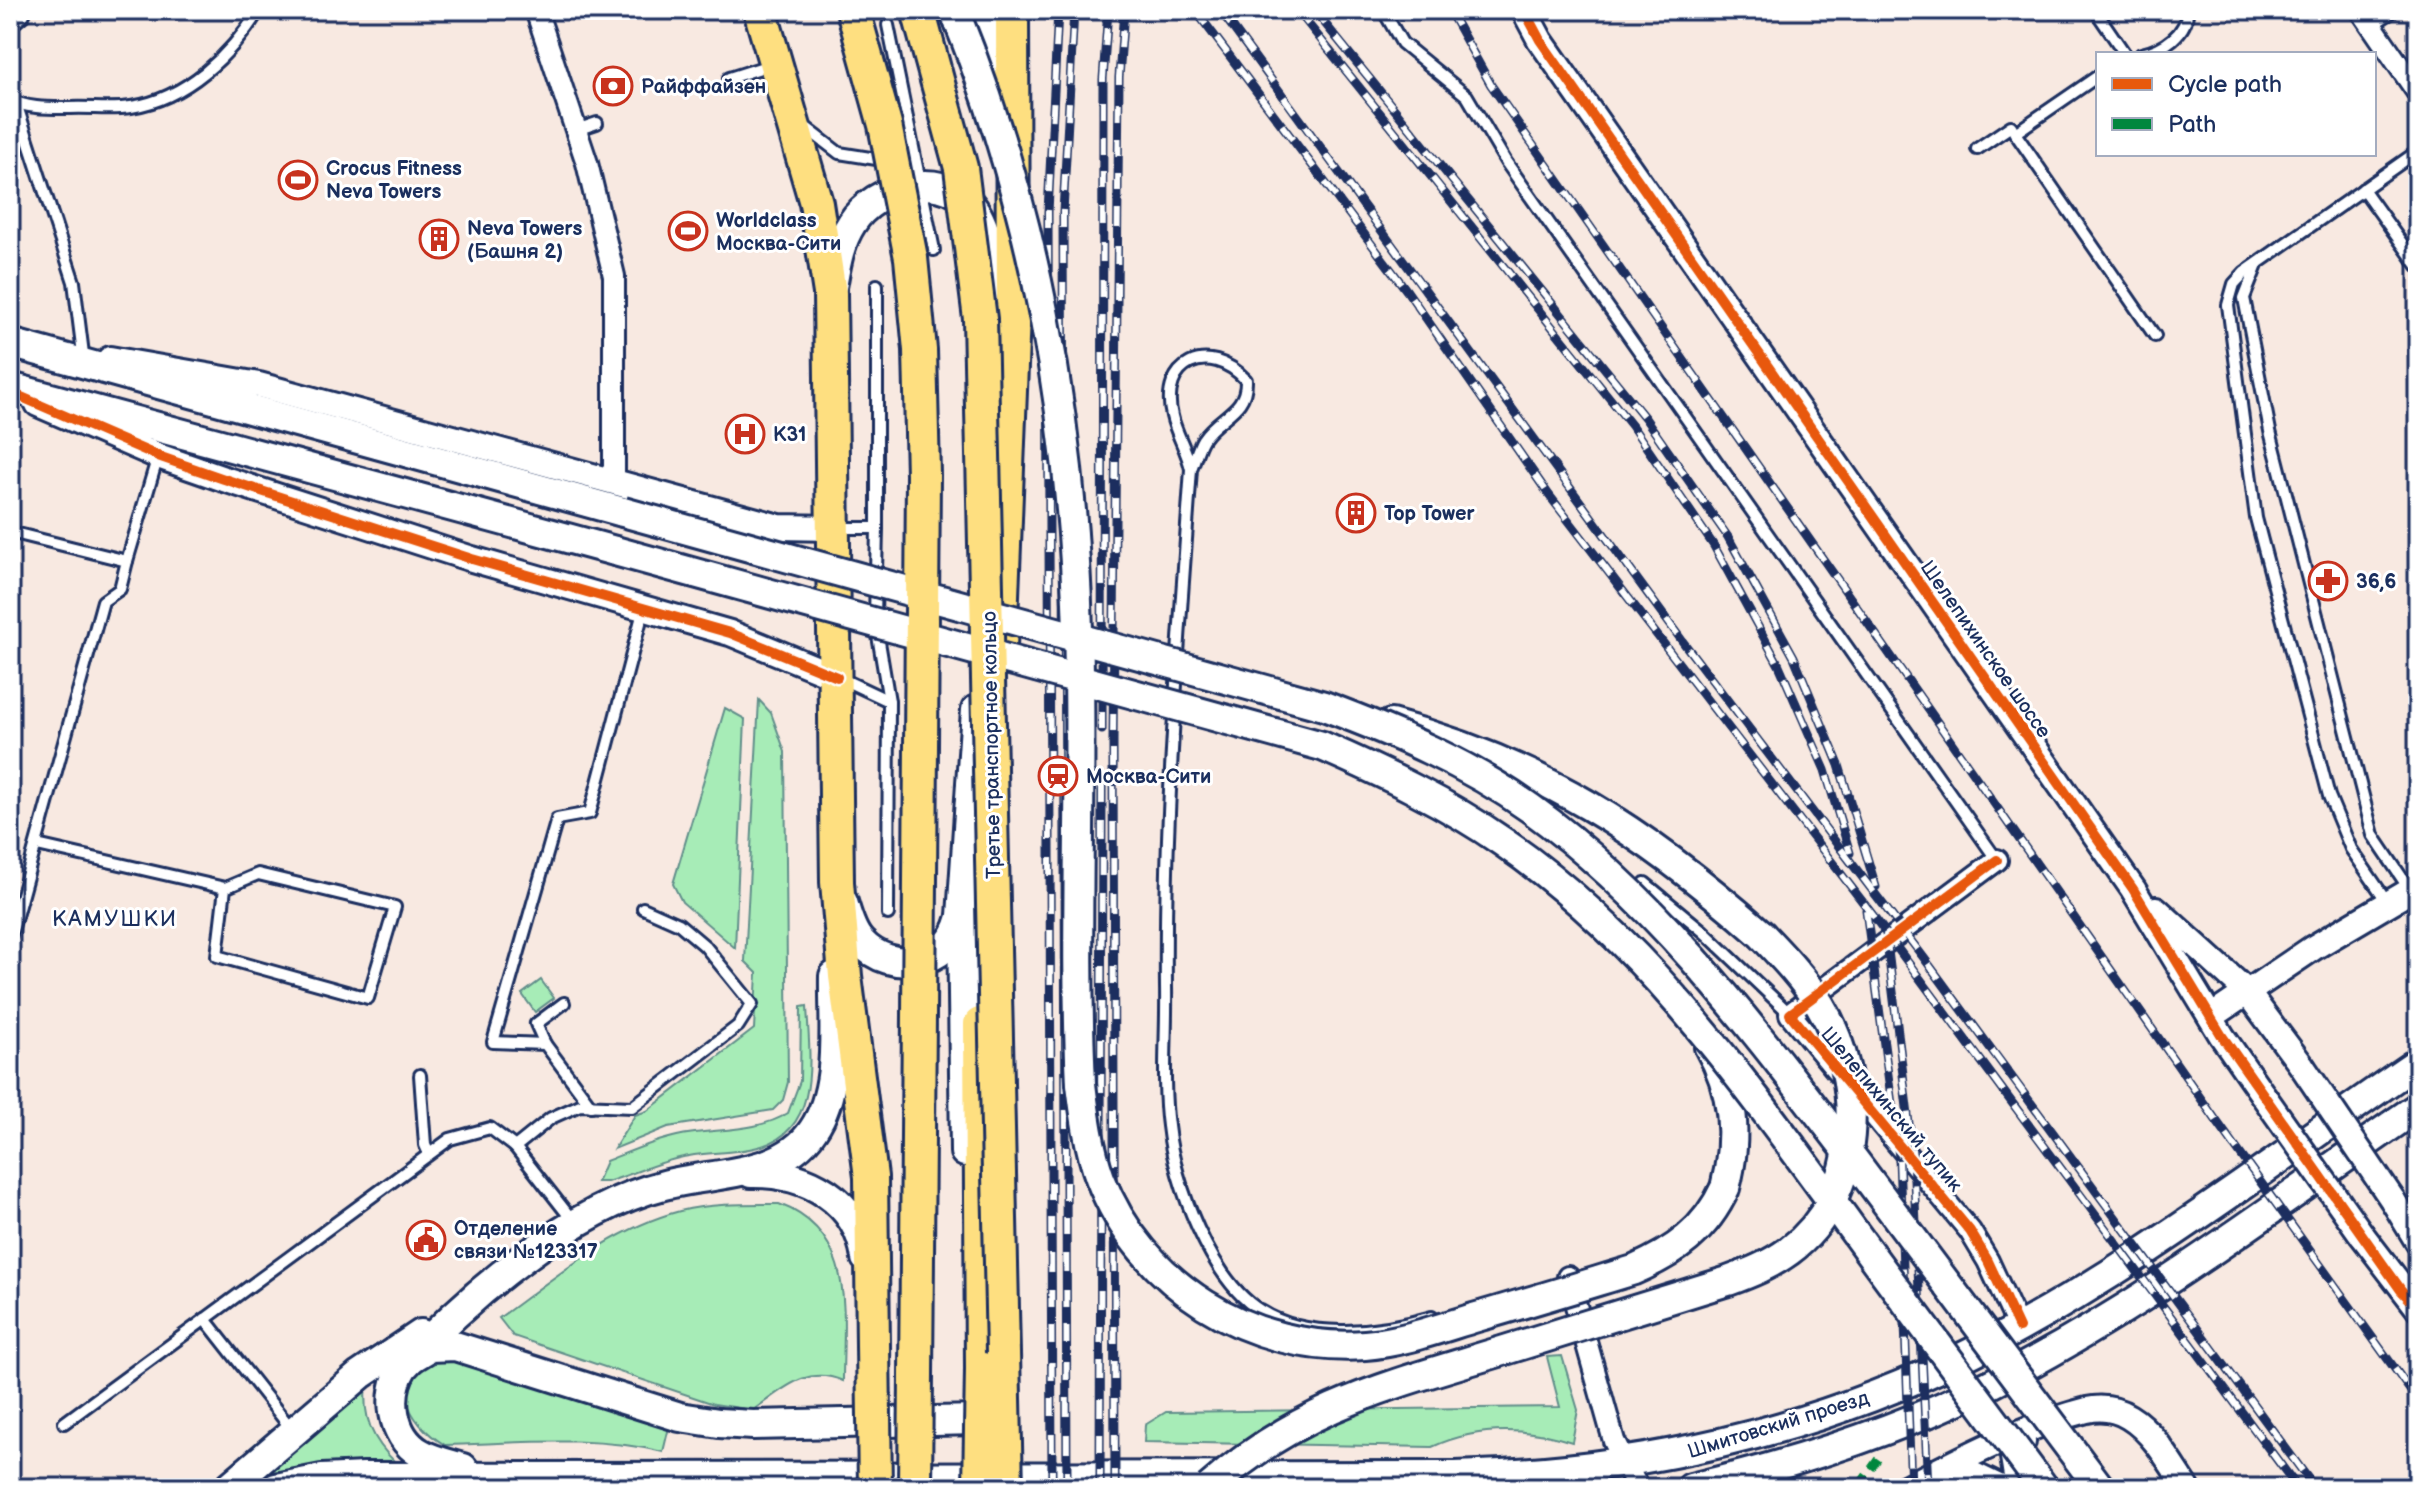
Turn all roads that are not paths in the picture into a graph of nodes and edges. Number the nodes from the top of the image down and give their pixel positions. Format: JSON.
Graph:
{"nodes":[{"id":1,"x":16,"y":10,"type":"edge"},
{"id":2,"x":259,"y":10,"type":"edge"},
{"id":3,"x":536,"y":10,"type":"edge"},
{"id":4,"x":760,"y":10,"type":"edge"},
{"id":5,"x":853,"y":10,"type":"edge"},
{"id":6,"x":918,"y":10,"type":"edge"},
{"id":7,"x":954,"y":10,"type":"edge"},
{"id":8,"x":989,"y":10,"type":"edge"},
{"id":9,"x":1012,"y":10,"type":"edge"},
{"id":10,"x":1383,"y":10,"type":"edge"},
{"id":11,"x":1524,"y":10,"type":"edge"},
{"id":12,"x":2095,"y":10,"type":"edge"},
{"id":13,"x":2187,"y":10,"type":"edge"},
{"id":14,"x":2395,"y":10,"type":"edge"},
{"id":15,"x":10,"y":15,"type":"edge"},
{"id":16,"x":2366,"y":18,"type":"edge"},
{"id":17,"x":888,"y":25,"type":"dead end"},
{"id":18,"x":2124,"y":52,"type":"edge"},
{"id":19,"x":2152,"y":52,"type":"edge"},
{"id":20,"x":777,"y":62,"type":"junction"},
{"id":21,"x":2096,"y":77,"type":"edge"},
{"id":22,"x":729,"y":78,"type":"dead end"},
{"id":23,"x":2418,"y":93,"type":"edge"},
{"id":24,"x":13,"y":101,"type":"edge"},
{"id":25,"x":791,"y":108,"type":"junction"},
{"id":26,"x":597,"y":123,"type":"dead end"},
{"id":27,"x":576,"y":130,"type":"junction"},
{"id":28,"x":2015,"y":133,"type":"junction"},
{"id":29,"x":1977,"y":149,"type":"dead end"},
{"id":30,"x":2418,"y":151,"type":"edge"},
{"id":31,"x":915,"y":157,"type":"junction"},
{"id":32,"x":921,"y":185,"type":"junction"},
{"id":33,"x":2363,"y":189,"type":"junction"},
{"id":34,"x":934,"y":250,"type":"dead end"},
{"id":35,"x":2258,"y":263,"type":"junction"},
{"id":36,"x":2418,"y":266,"type":"edge"},
{"id":37,"x":877,"y":285,"type":"dead end"},
{"id":38,"x":830,"y":293,"type":"junction"},
{"id":39,"x":1006,"y":312,"type":"junction"},
{"id":40,"x":2155,"y":336,"type":"dead end"},
{"id":41,"x":10,"y":342,"type":"edge"},
{"id":42,"x":83,"y":354,"type":"junction"},
{"id":43,"x":10,"y":390,"type":"edge"},
{"id":44,"x":158,"y":456,"type":"junction"},
{"id":45,"x":1191,"y":469,"type":"junction"},
{"id":46,"x":614,"y":480,"type":"junction"},
{"id":47,"x":834,"y":528,"type":"junction"},
{"id":48,"x":877,"y":528,"type":"junction"},
{"id":49,"x":10,"y":532,"type":"edge"},
{"id":50,"x":127,"y":561,"type":"junction"},
{"id":51,"x":644,"y":608,"type":"junction"},
{"id":52,"x":837,"y":677,"type":"junction"},
{"id":53,"x":889,"y":701,"type":"junction"},
{"id":54,"x":996,"y":702,"type":"junction"},
{"id":55,"x":1324,"y":706,"type":"junction"},
{"id":56,"x":37,"y":845,"type":"junction"},
{"id":57,"x":1997,"y":860,"type":"joint"},
{"id":58,"x":837,"y":882,"type":"junction"},
{"id":59,"x":1645,"y":883,"type":"dead end"},
{"id":60,"x":225,"y":888,"type":"junction"},
{"id":61,"x":2414,"y":888,"type":"edge"},
{"id":62,"x":2133,"y":889,"type":"junction"},
{"id":63,"x":2388,"y":903,"type":"junction"},
{"id":64,"x":643,"y":908,"type":"dead end"},
{"id":65,"x":888,"y":914,"type":"dead end"},
{"id":66,"x":962,"y":916,"type":"junction"},
{"id":67,"x":10,"y":938,"type":"edge"},
{"id":68,"x":2247,"y":992,"type":"junction"},
{"id":69,"x":564,"y":1003,"type":"dead end"},
{"id":70,"x":1684,"y":1010,"type":"junction"},
{"id":71,"x":1790,"y":1014,"type":"junction"},
{"id":72,"x":2211,"y":1017,"type":"junction"},
{"id":73,"x":545,"y":1044,"type":"junction"},
{"id":74,"x":2418,"y":1062,"type":"edge"},
{"id":75,"x":420,"y":1075,"type":"dead end"},
{"id":76,"x":591,"y":1106,"type":"junction"},
{"id":77,"x":2418,"y":1107,"type":"edge"},
{"id":78,"x":515,"y":1147,"type":"junction"},
{"id":79,"x":429,"y":1154,"type":"junction"},
{"id":80,"x":707,"y":1176,"type":"junction"},
{"id":81,"x":575,"y":1223,"type":"junction"},
{"id":82,"x":2418,"y":1242,"type":"edge"},
{"id":83,"x":1568,"y":1277,"type":"joint"},
{"id":84,"x":1520,"y":1291,"type":"dead end"},
{"id":85,"x":472,"y":1301,"type":"junction"},
{"id":86,"x":2418,"y":1308,"type":"edge"},
{"id":87,"x":1450,"y":1311,"type":"dead end"},
{"id":88,"x":205,"y":1319,"type":"junction"},
{"id":89,"x":2019,"y":1328,"type":"junction"},
{"id":90,"x":873,"y":1345,"type":"junction"},
{"id":91,"x":410,"y":1359,"type":"junction"},
{"id":92,"x":975,"y":1369,"type":"junction"},
{"id":93,"x":64,"y":1423,"type":"dead end"},
{"id":94,"x":2040,"y":1428,"type":"junction"},
{"id":95,"x":294,"y":1432,"type":"junction"},
{"id":96,"x":1631,"y":1475,"type":"edge"},
{"id":97,"x":495,"y":1477,"type":"junction"},
{"id":98,"x":1915,"y":1483,"type":"edge"},
{"id":99,"x":228,"y":1488,"type":"edge"},
{"id":100,"x":276,"y":1488,"type":"edge"},
{"id":101,"x":875,"y":1488,"type":"edge"},
{"id":102,"x":915,"y":1488,"type":"edge"},
{"id":103,"x":966,"y":1488,"type":"edge"},
{"id":104,"x":980,"y":1488,"type":"edge"},
{"id":105,"x":1006,"y":1488,"type":"edge"},
{"id":106,"x":1209,"y":1488,"type":"edge"},
{"id":107,"x":1691,"y":1488,"type":"edge"},
{"id":108,"x":2001,"y":1488,"type":"edge"},
{"id":109,"x":2018,"y":1488,"type":"edge"},
{"id":110,"x":2044,"y":1488,"type":"edge"},
{"id":111,"x":2100,"y":1488,"type":"edge"},
{"id":112,"x":2187,"y":1488,"type":"edge"}],
"edges":[{"from":1,"to":15,"type":"main road"},
{"from":2,"to":24,"type":"lane"},
{"from":3,"to":27,"type":"street"},
{"from":4,"to":20,"type":"main road"},
{"from":5,"to":102,"type":"main road","bridge":true},
{"from":6,"to":105,"type":"main road","name":"Третье транспортное кольцо","bridge":true},
{"from":7,"to":70,"type":"main road","bridge":true},
{"from":8,"to":39,"type":"main road"},
{"from":9,"to":39,"type":"main road"},
{"from":10,"to":57,"type":"lane"},
{"from":11,"to":62,"type":"street","name":"Шелепихинское шоссе"},
{"from":12,"to":18,"type":"lane"},
{"from":13,"to":19,"type":"lane"},
{"from":14,"to":16,"type":"lane"},
{"from":16,"to":23,"type":"street"},
{"from":17,"to":31,"type":"lane"},
{"from":20,"to":22,"type":"lane"},
{"from":20,"to":25,"type":"main road"},
{"from":21,"to":28,"type":"lane"},
{"from":24,"to":42,"type":"lane"},
{"from":25,"to":31,"type":"lane"},
{"from":25,"to":38,"type":"main road"},
{"from":26,"to":27,"type":"lane"},
{"from":27,"to":46,"type":"street"},
{"from":28,"to":29,"type":"lane"},
{"from":28,"to":40,"type":"lane"},
{"from":30,"to":33,"type":"lane"},
{"from":31,"to":32,"type":"lane"},
{"from":32,"to":34,"type":"lane"},
{"from":32,"to":38,"type":"main road"},
{"from":32,"to":39,"type":"main road"},
{"from":33,"to":35,"type":"lane"},
{"from":33,"to":36,"type":"lane"},
{"from":35,"to":61,"type":"lane"},
{"from":35,"to":63,"type":"lane"},
{"from":37,"to":48,"type":"lane"},
{"from":38,"to":47,"type":"main road"},
{"from":39,"to":54,"type":"main road"},
{"from":39,"to":66,"type":"main road"},
{"from":41,"to":42,"type":"street"},
{"from":41,"to":55,"type":"main road","bridge":true},
{"from":42,"to":46,"type":"street"},
{"from":43,"to":44,"type":"street"},
{"from":43,"to":70,"type":"main road","bridge":true},
{"from":44,"to":50,"type":"lane"},
{"from":44,"to":51,"type":"street"},
{"from":45,"to":45,"type":"lane"},
{"from":45,"to":87,"type":"lane"},
{"from":46,"to":47,"type":"street"},
{"from":47,"to":48,"type":"lane"},
{"from":47,"to":52,"type":"main road"},
{"from":48,"to":53,"type":"lane"},
{"from":49,"to":50,"type":"lane"},
{"from":50,"to":56,"type":"lane"},
{"from":51,"to":52,"type":"street"},
{"from":51,"to":73,"type":"lane"},
{"from":52,"to":53,"type":"lane"},
{"from":52,"to":58,"type":"main road"},
{"from":53,"to":65,"type":"lane"},
{"from":54,"to":91,"type":"main road"},
{"from":54,"to":92,"type":"main road"},
{"from":55,"to":106,"type":"main road","bridge":true},
{"from":55,"to":111,"type":"main road","bridge":true},
{"from":56,"to":60,"type":"lane"},
{"from":56,"to":67,"type":"lane"},
{"from":57,"to":71,"type":"street"},
{"from":58,"to":66,"type":"main road"},
{"from":58,"to":80,"type":"main road"},
{"from":58,"to":90,"type":"main road"},
{"from":59,"to":71,"type":"lane"},
{"from":60,"to":60,"type":"lane"},
{"from":61,"to":63,"type":"street"},
{"from":62,"to":68,"type":"street","name":"Шелепихинское шоссе"},
{"from":62,"to":72,"type":"street","name":"Шелепихинское шоссе"},
{"from":63,"to":68,"type":"street"},
{"from":64,"to":76,"type":"lane"},
{"from":66,"to":92,"type":"main road"},
{"from":68,"to":72,"type":"street"},
{"from":68,"to":82,"type":"street","name":"Шелепихинское шоссе","bridge":true},
{"from":69,"to":73,"type":"lane"},
{"from":70,"to":110,"type":"main road","bridge":true},
{"from":71,"to":89,"type":"street","name":"Шелепихинский тупик"},
{"from":72,"to":86,"type":"street","name":"Шелепихинское шоссе","bridge":true},
{"from":73,"to":76,"type":"lane"},
{"from":74,"to":89,"type":"main road","name":"Шмитовский проезд"},
{"from":75,"to":79,"type":"lane"},
{"from":76,"to":78,"type":"lane"},
{"from":77,"to":107,"type":"main road","name":"Шмитовский проезд"},
{"from":78,"to":79,"type":"lane"},
{"from":78,"to":81,"type":"lane"},
{"from":79,"to":88,"type":"lane"},
{"from":80,"to":81,"type":"main road"},
{"from":80,"to":90,"type":"main road"},
{"from":81,"to":85,"type":"main road"},
{"from":83,"to":84,"type":"lane"},
{"from":83,"to":96,"type":"street"},
{"from":85,"to":91,"type":"main road"},
{"from":85,"to":95,"type":"main road"},
{"from":88,"to":93,"type":"lane"},
{"from":88,"to":95,"type":"lane"},
{"from":89,"to":96,"type":"main road","name":"Шмитовский проезд"},
{"from":90,"to":101,"type":"main road","bridge":true},
{"from":91,"to":97,"type":"main road"},
{"from":92,"to":103,"type":"main road"},
{"from":92,"to":104,"type":"main road","bridge":true},
{"from":94,"to":98,"type":"street"},
{"from":94,"to":109,"type":"street"},
{"from":94,"to":112,"type":"street"},
{"from":95,"to":99,"type":"main road"},
{"from":96,"to":97,"type":"main road","name":"Шмитовский проезд"},
{"from":97,"to":100,"type":"main road","name":"Шмитовский проезд"},
{"from":98,"to":108,"type":"street"}]}
